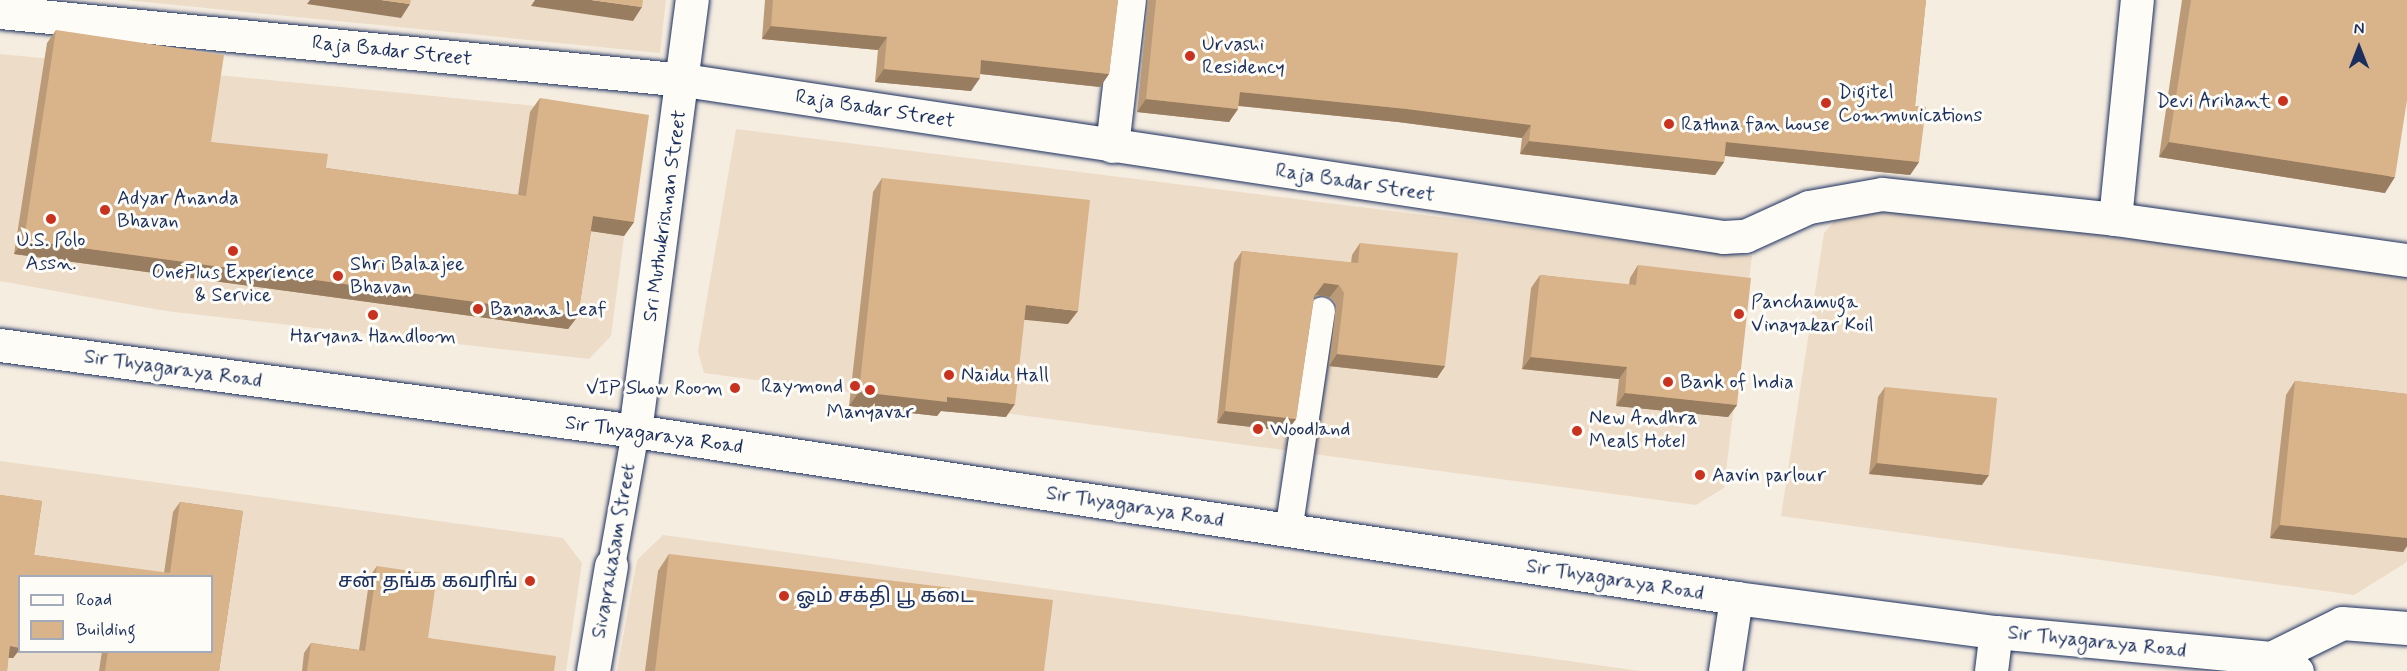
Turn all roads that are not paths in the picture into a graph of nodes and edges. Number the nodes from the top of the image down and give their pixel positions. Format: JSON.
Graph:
{"nodes":[{"id":1,"x":692,"y":0,"type":"edge"},
{"id":2,"x":1130,"y":0,"type":"edge"},
{"id":3,"x":2137,"y":0,"type":"edge"},
{"id":4,"x":0,"y":12,"type":"edge"},
{"id":5,"x":684,"y":80,"type":"junction"},
{"id":6,"x":1112,"y":146,"type":"junction"},
{"id":7,"x":2115,"y":219,"type":"junction"},
{"id":8,"x":2407,"y":260,"type":"edge"},
{"id":9,"x":1321,"y":310,"type":"edge"},
{"id":10,"x":0,"y":345,"type":"edge"},
{"id":11,"x":635,"y":431,"type":"junction"},
{"id":12,"x":1288,"y":531,"type":"junction"},
{"id":13,"x":611,"y":566,"type":"joint"},
{"id":14,"x":1736,"y":598,"type":"junction"},
{"id":15,"x":2407,"y":628,"type":"edge"},
{"id":16,"x":1996,"y":632,"type":"junction"},
{"id":17,"x":2284,"y":665,"type":"edge"},
{"id":18,"x":593,"y":671,"type":"edge"},
{"id":19,"x":1725,"y":671,"type":"edge"},
{"id":20,"x":1991,"y":671,"type":"edge"}],
"edges":[{"from":1,"to":5,"type":"street","name":"Sri Muthukrishnan Street"},
{"from":2,"to":6,"type":"street"},
{"from":3,"to":7,"type":"street"},
{"from":4,"to":5,"type":"street","name":"Raja Badar Street"},
{"from":5,"to":6,"type":"street","name":"Raja Badar Street"},
{"from":5,"to":11,"type":"street","name":"Sri Muthukrishnan Street"},
{"from":6,"to":7,"type":"street","name":"Raja Badar Street"},
{"from":7,"to":8,"type":"street"},
{"from":9,"to":12,"type":"lane"},
{"from":10,"to":11,"type":"street","name":"Sir Thyagaraya Road"},
{"from":11,"to":12,"type":"street","name":"Sir Thyagaraya Road"},
{"from":11,"to":13,"type":"lane","name":"Sivaprakasam Street"},
{"from":12,"to":14,"type":"street","name":"Sir Thyagaraya Road"},
{"from":13,"to":18,"type":"street","name":"Sivaprakasam Street"},
{"from":14,"to":16,"type":"street","name":"Sir Thyagaraya Road"},
{"from":14,"to":19,"type":"street"},
{"from":15,"to":17,"type":"street","name":"Sir Thyagaraya Road"},
{"from":16,"to":17,"type":"street","name":"Sir Thyagaraya Road"},
{"from":16,"to":20,"type":"street"}]}
